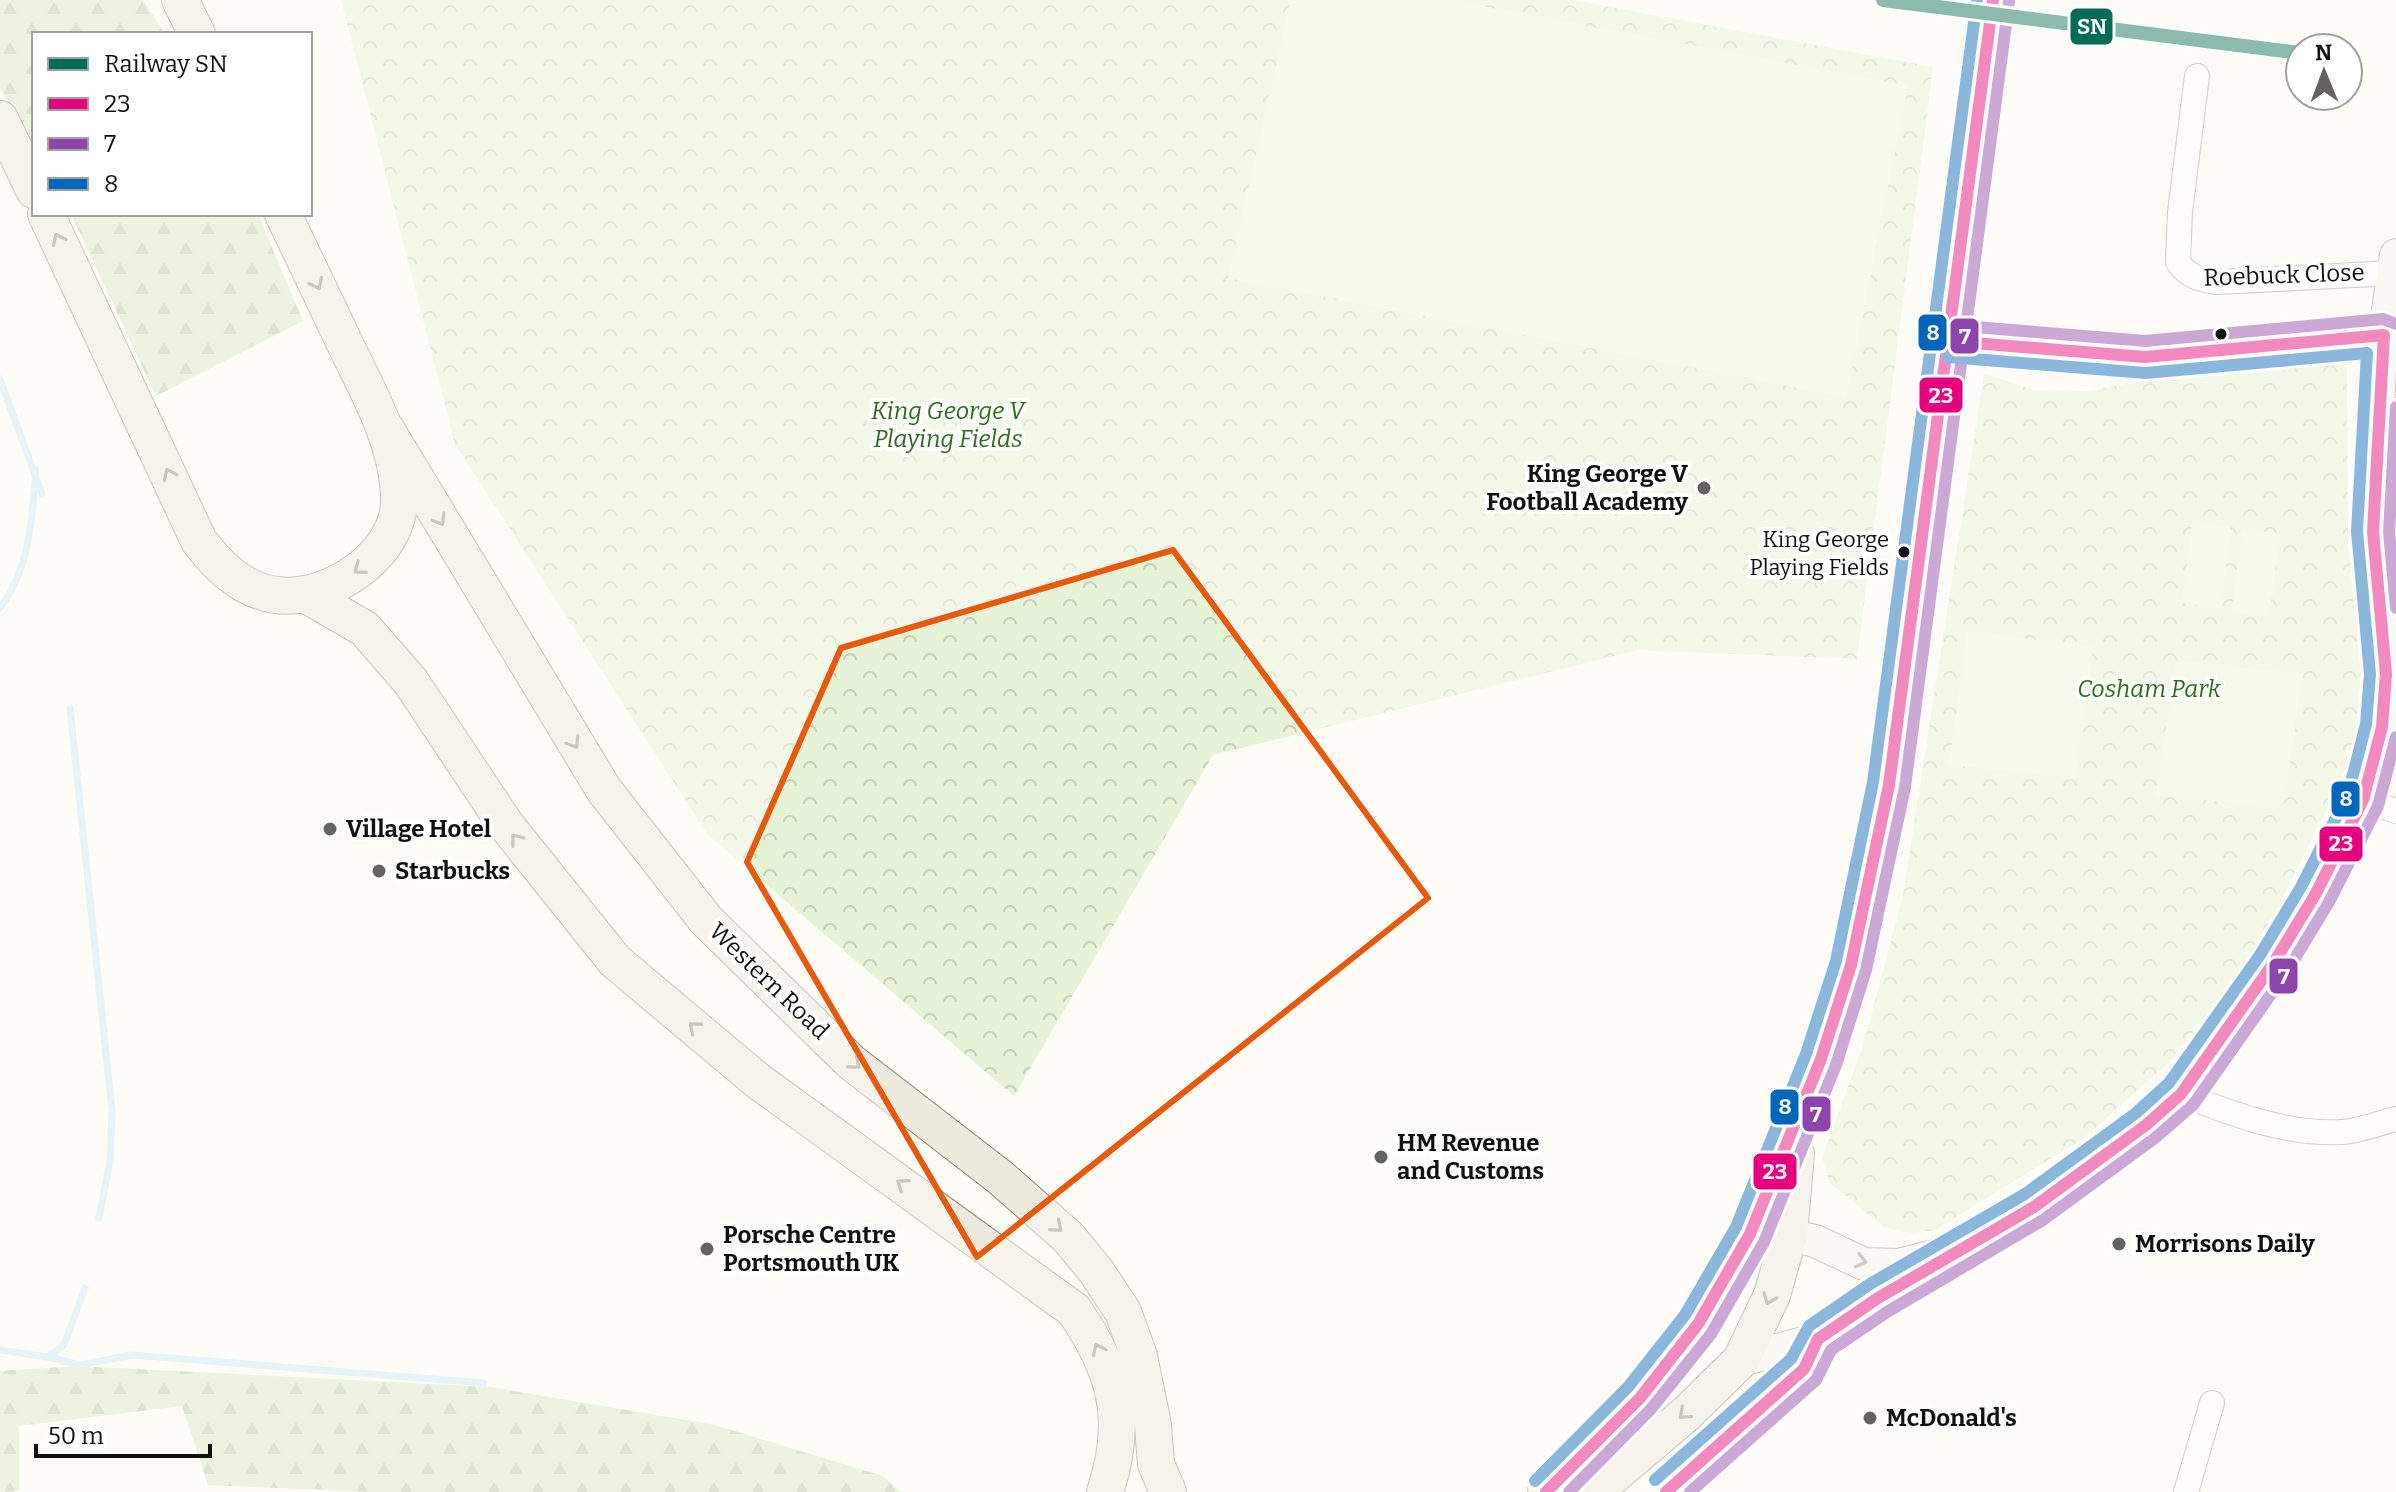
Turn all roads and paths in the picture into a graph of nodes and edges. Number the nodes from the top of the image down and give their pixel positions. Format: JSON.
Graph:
{"nodes":[{"id":1,"x":181,"y":1,"type":"edge"},
{"id":2,"x":1991,"y":15,"type":"edge"},
{"id":3,"x":196,"y":32,"type":"edge"},
{"id":4,"x":2197,"y":76,"type":"dead end"},
{"id":5,"x":0,"y":119,"type":"edge"},
{"id":6,"x":32,"y":186,"type":"edge"},
{"id":7,"x":47,"y":216,"type":"edge"},
{"id":8,"x":284,"y":216,"type":"edge"},
{"id":9,"x":2395,"y":264,"type":"edge"},
{"id":10,"x":386,"y":429,"type":"junction"},
{"id":11,"x":2385,"y":532,"type":"edge"},
{"id":12,"x":305,"y":594,"type":"junction"},
{"id":13,"x":2363,"y":800,"type":"junction"},
{"id":14,"x":2396,"y":811,"type":"edge"},
{"id":15,"x":2181,"y":1094,"type":"junction"},
{"id":16,"x":1800,"y":1112,"type":"junction"},
{"id":17,"x":2396,"y":1119,"type":"edge"},
{"id":18,"x":1750,"y":1234,"type":"junction"},
{"id":19,"x":1789,"y":1235,"type":"junction"},
{"id":20,"x":1956,"y":1251,"type":"junction"},
{"id":21,"x":1741,"y":1360,"type":"junction"},
{"id":22,"x":2212,"y":1403,"type":"dead end"},
{"id":23,"x":1136,"y":1424,"type":"junction"},
{"id":24,"x":1110,"y":1477,"type":"edge"},
{"id":25,"x":1162,"y":1478,"type":"edge"},
{"id":26,"x":1546,"y":1492,"type":"edge"},
{"id":27,"x":1594,"y":1492,"type":"edge"},
{"id":28,"x":2186,"y":1492,"type":"edge"}],
"edges":[{"from":1,"to":3,"type":"main road"},
{"from":2,"to":16,"type":"main road"},
{"from":4,"to":9,"type":"street","name":"Roebuck Close"},
{"from":5,"to":6,"type":"main road"},
{"from":12,"to":7,"type":"main road","one_way":true},
{"from":8,"to":10,"type":"main road","one_way":true},
{"from":9,"to":11,"type":"street"},
{"from":10,"to":12,"type":"main road","one_way":true},
{"from":10,"to":23,"type":"main road","name":"Western Road","one_way":true},
{"from":11,"to":13,"type":"street"},
{"from":23,"to":12,"type":"main road","name":"Western Road","one_way":true},
{"from":13,"to":14,"type":"street"},
{"from":13,"to":15,"type":"street"},
{"from":15,"to":17,"type":"street"},
{"from":15,"to":20,"type":"street"},
{"from":16,"to":18,"type":"main road"},
{"from":16,"to":19,"type":"main road"},
{"from":18,"to":19,"type":"street"},
{"from":18,"to":26,"type":"main road"},
{"from":19,"to":20,"type":"street","one_way":true},
{"from":19,"to":21,"type":"main road","one_way":true},
{"from":20,"to":21,"type":"street"},
{"from":21,"to":27,"type":"main road","one_way":true},
{"from":22,"to":28,"type":"street"},
{"from":23,"to":24,"type":"main road","name":"Western Road"},
{"from":23,"to":25,"type":"main road","name":"Western Road"}]}
